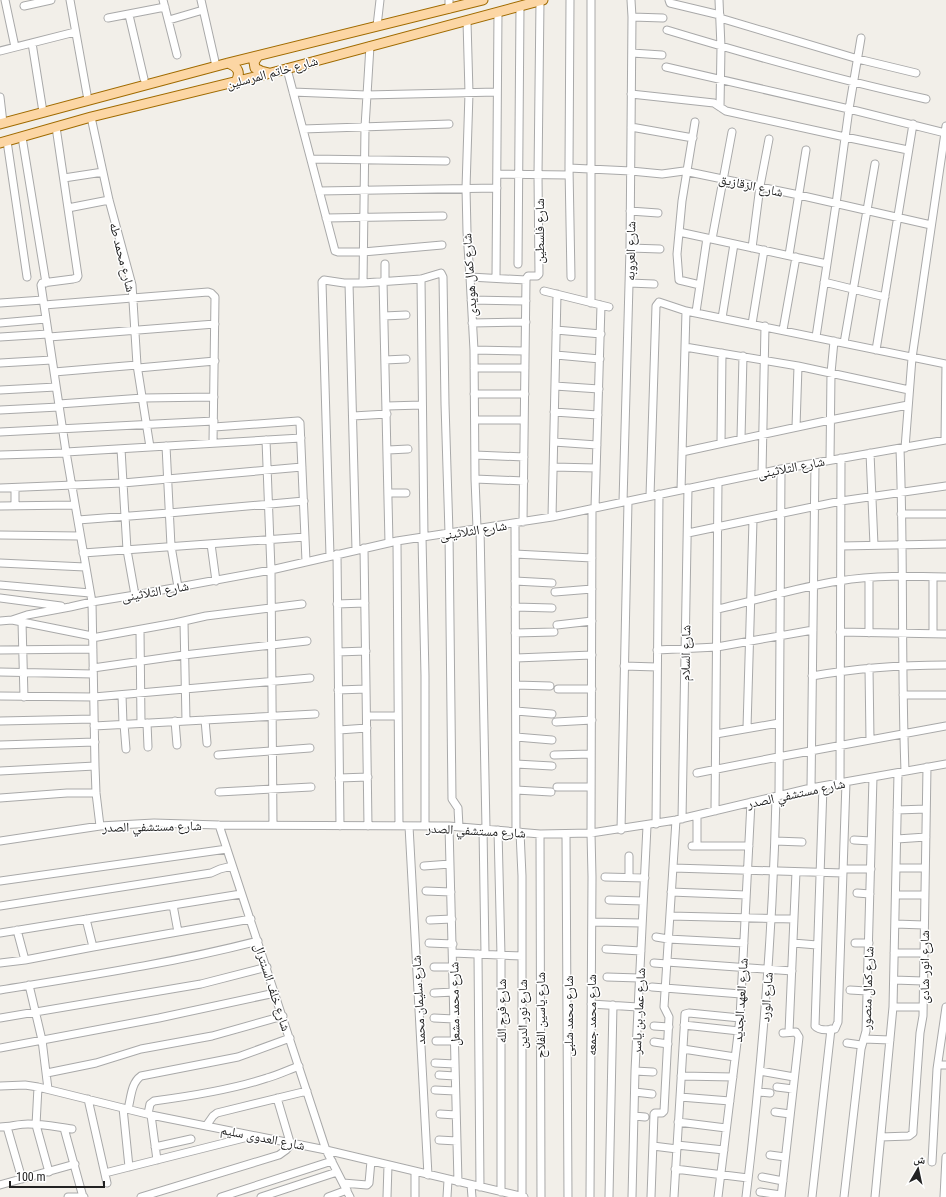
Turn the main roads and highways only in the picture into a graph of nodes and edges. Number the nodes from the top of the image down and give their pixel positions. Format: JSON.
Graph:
{"nodes":[{"id":1,"x":483,"y":0,"type":"edge"},
{"id":2,"x":541,"y":0,"type":"edge"},
{"id":3,"x":449,"y":5,"type":"edge"},
{"id":4,"x":258,"y":56,"type":"junction"},
{"id":5,"x":228,"y":63,"type":"junction"},
{"id":6,"x":271,"y":73,"type":"junction"},
{"id":7,"x":236,"y":82,"type":"junction"},
{"id":8,"x":2,"y":123,"type":"edge"},
{"id":9,"x":4,"y":142,"type":"edge"}],
"edges":[{"from":1,"to":3,"type":"main road","name":"شارع خاتم المرسلين"},
{"from":2,"to":6,"type":"main road","name":"شارع خاتم المرسلين"},
{"from":3,"to":4,"type":"main road","name":"شارع خاتم المرسلين"},
{"from":4,"to":5,"type":"main road","name":"شارع خاتم المرسلين"},
{"from":4,"to":6,"type":"main road"},
{"from":5,"to":7,"type":"main road"},
{"from":5,"to":8,"type":"main road","name":"شارع خاتم المرسلين"},
{"from":6,"to":7,"type":"main road","name":"شارع خاتم المرسلين"},
{"from":7,"to":9,"type":"main road","name":"شارع خاتم المرسلين"}]}
